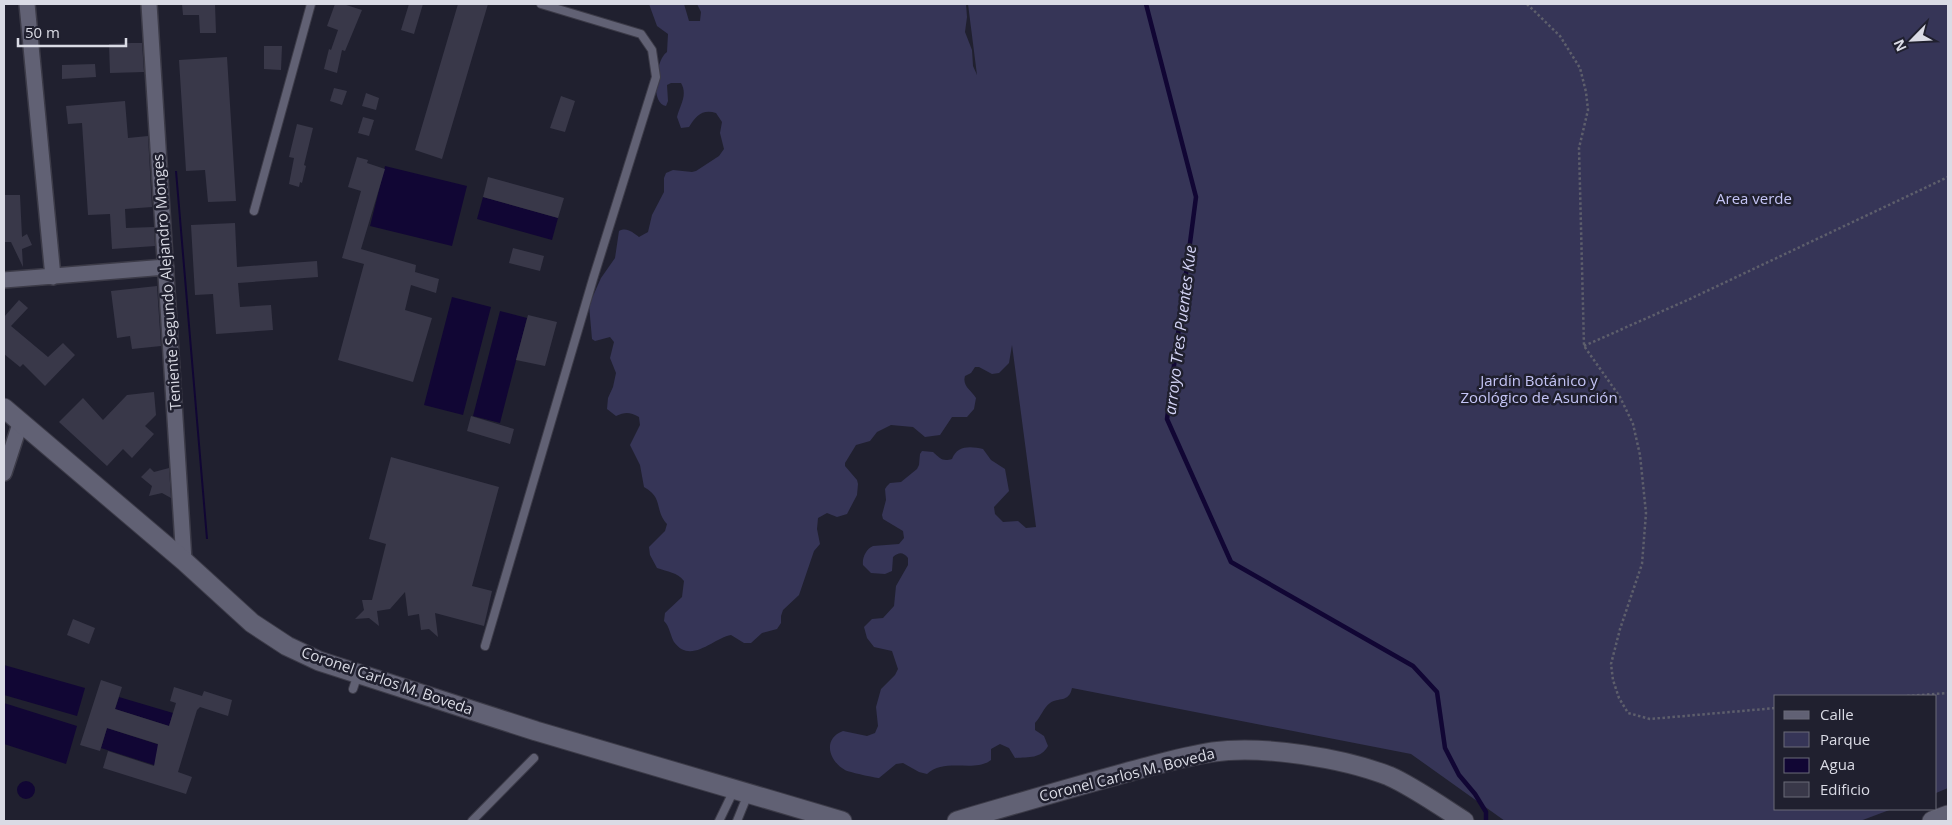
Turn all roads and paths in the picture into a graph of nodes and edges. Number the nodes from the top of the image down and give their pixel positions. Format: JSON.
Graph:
{"nodes":[{"id":1,"x":28,"y":4,"type":"edge"},
{"id":2,"x":149,"y":4,"type":"edge"},
{"id":3,"x":311,"y":4,"type":"edge"},
{"id":4,"x":541,"y":4,"type":"edge"},
{"id":5,"x":1527,"y":4,"type":"edge"},
{"id":6,"x":1948,"y":177,"type":"edge"},
{"id":7,"x":254,"y":211,"type":"dead end"},
{"id":8,"x":166,"y":267,"type":"junction"},
{"id":9,"x":53,"y":277,"type":"junction"},
{"id":10,"x":4,"y":280,"type":"edge"},
{"id":11,"x":1584,"y":346,"type":"junction"},
{"id":12,"x":4,"y":408,"type":"edge"},
{"id":13,"x":20,"y":424,"type":"junction"},
{"id":14,"x":4,"y":474,"type":"edge"},
{"id":15,"x":184,"y":561,"type":"junction"},
{"id":16,"x":485,"y":646,"type":"dead end"},
{"id":17,"x":1948,"y":693,"type":"edge"},
{"id":18,"x":1921,"y":695,"type":"edge"},
{"id":19,"x":1774,"y":708,"type":"edge"},
{"id":20,"x":534,"y":758,"type":"dead end"},
{"id":21,"x":741,"y":792,"type":"junction"},
{"id":22,"x":1441,"y":814,"type":"edge"},
{"id":23,"x":1948,"y":815,"type":"edge"},
{"id":24,"x":472,"y":821,"type":"edge"},
{"id":25,"x":719,"y":821,"type":"edge"},
{"id":26,"x":737,"y":821,"type":"edge"},
{"id":27,"x":842,"y":821,"type":"edge"},
{"id":28,"x":957,"y":821,"type":"edge"},
{"id":29,"x":1464,"y":821,"type":"edge"},
{"id":30,"x":1932,"y":821,"type":"edge"}],
"edges":[{"from":1,"to":9,"type":"street"},
{"from":2,"to":8,"type":"street","name":"Teniente Segundo Alejandro Monges"},
{"from":3,"to":7,"type":"lane"},
{"from":4,"to":16,"type":"lane"},
{"from":5,"to":11,"type":"path"},
{"from":6,"to":11,"type":"path"},
{"from":8,"to":9,"type":"street"},
{"from":8,"to":15,"type":"street","name":"Teniente Segundo Alejandro Monges"},
{"from":9,"to":10,"type":"street"},
{"from":11,"to":19,"type":"path"},
{"from":12,"to":13,"type":"street","name":"Coronel Carlos M. Boveda"},
{"from":13,"to":14,"type":"street"},
{"from":13,"to":15,"type":"street","name":"Coronel Carlos M. Boveda"},
{"from":15,"to":21,"type":"street","name":"Coronel Carlos M. Boveda"},
{"from":17,"to":18,"type":"path"},
{"from":20,"to":24,"type":"lane"},
{"from":21,"to":25,"type":"lane"},
{"from":21,"to":26,"type":"lane"},
{"from":21,"to":27,"type":"street","name":"Coronel Carlos M. Boveda"},
{"from":22,"to":28,"type":"street","name":"Coronel Carlos M. Boveda"},
{"from":22,"to":29,"type":"street","name":"Coronel Carlos M. Boveda"},
{"from":23,"to":30,"type":"street"}]}
